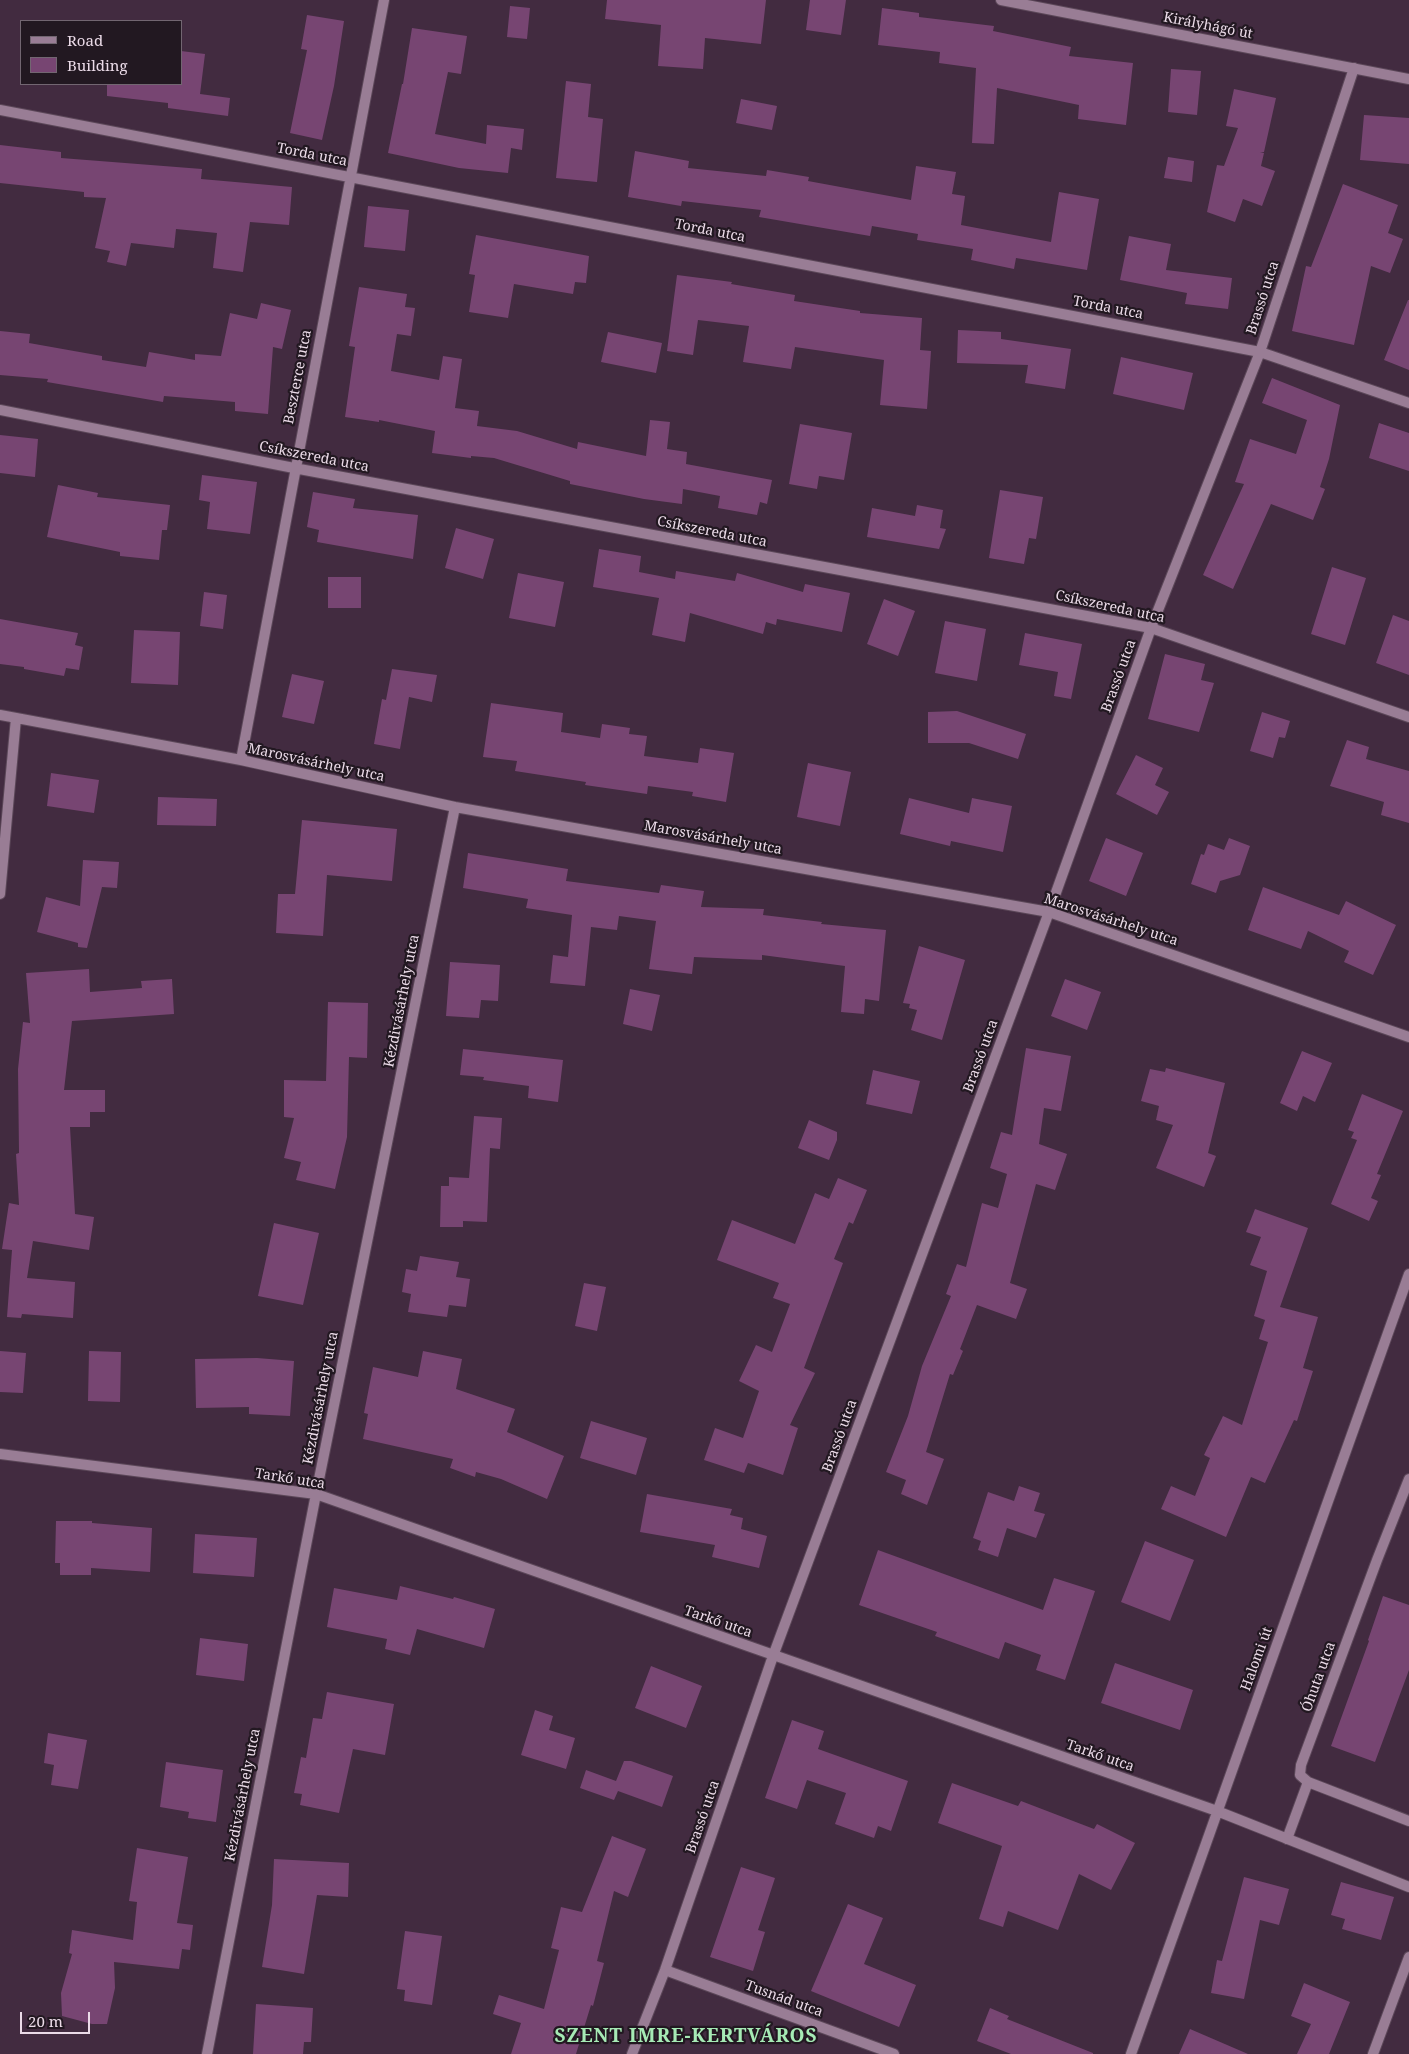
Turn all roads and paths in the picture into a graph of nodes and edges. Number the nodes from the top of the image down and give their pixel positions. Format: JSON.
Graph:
{"nodes":[{"id":1,"x":384,"y":0,"type":"edge"},
{"id":2,"x":1001,"y":0,"type":"edge"},
{"id":3,"x":1354,"y":68,"type":"junction"},
{"id":4,"x":1409,"y":78,"type":"edge"},
{"id":5,"x":0,"y":110,"type":"edge"},
{"id":6,"x":350,"y":176,"type":"junction"},
{"id":7,"x":1260,"y":352,"type":"junction"},
{"id":8,"x":1409,"y":403,"type":"edge"},
{"id":9,"x":0,"y":410,"type":"edge"},
{"id":10,"x":294,"y":468,"type":"junction"},
{"id":11,"x":1151,"y":628,"type":"junction"},
{"id":12,"x":0,"y":715,"type":"edge"},
{"id":13,"x":1409,"y":717,"type":"edge"},
{"id":14,"x":16,"y":718,"type":"junction"},
{"id":15,"x":241,"y":760,"type":"junction"},
{"id":16,"x":456,"y":807,"type":"junction"},
{"id":17,"x":0,"y":894,"type":"edge"},
{"id":18,"x":1049,"y":912,"type":"junction"},
{"id":19,"x":1409,"y":1036,"type":"edge"},
{"id":20,"x":1409,"y":1274,"type":"edge"},
{"id":21,"x":0,"y":1454,"type":"edge"},
{"id":22,"x":1409,"y":1479,"type":"edge"},
{"id":23,"x":316,"y":1494,"type":"junction"},
{"id":24,"x":773,"y":1656,"type":"junction"},
{"id":25,"x":1308,"y":1782,"type":"junction"},
{"id":26,"x":1216,"y":1811,"type":"junction"},
{"id":27,"x":1409,"y":1821,"type":"edge"},
{"id":28,"x":1287,"y":1839,"type":"junction"},
{"id":29,"x":1409,"y":1887,"type":"edge"},
{"id":30,"x":1409,"y":1957,"type":"edge"},
{"id":31,"x":665,"y":1970,"type":"junction"},
{"id":32,"x":207,"y":2054,"type":"edge"},
{"id":33,"x":632,"y":2054,"type":"edge"},
{"id":34,"x":894,"y":2054,"type":"edge"},
{"id":35,"x":1131,"y":2054,"type":"edge"},
{"id":36,"x":1373,"y":2054,"type":"edge"}],
"edges":[{"from":1,"to":6,"type":"street","name":"Beszterce utca"},
{"from":2,"to":3,"type":"street","name":"Királyhágó út"},
{"from":3,"to":4,"type":"street","name":"Királyhágó út"},
{"from":3,"to":7,"type":"street","name":"Brassó utca"},
{"from":5,"to":6,"type":"street","name":"Torda utca"},
{"from":6,"to":7,"type":"street","name":"Torda utca"},
{"from":6,"to":10,"type":"street","name":"Beszterce utca"},
{"from":7,"to":8,"type":"street","name":"Torda utca"},
{"from":7,"to":11,"type":"street","name":"Brassó utca"},
{"from":9,"to":10,"type":"street","name":"Csíkszereda utca"},
{"from":10,"to":11,"type":"street","name":"Csíkszereda utca"},
{"from":10,"to":15,"type":"street","name":"Beszterce utca"},
{"from":11,"to":13,"type":"street","name":"Csíkszereda utca"},
{"from":11,"to":18,"type":"street","name":"Brassó utca"},
{"from":12,"to":14,"type":"street","name":"Marosvásárhely utca"},
{"from":14,"to":15,"type":"street","name":"Marosvásárhely utca"},
{"from":14,"to":17,"type":"street"},
{"from":15,"to":16,"type":"street","name":"Marosvásárhely utca"},
{"from":16,"to":18,"type":"street","name":"Marosvásárhely utca"},
{"from":16,"to":23,"type":"street","name":"Kézdivásárhely utca"},
{"from":18,"to":19,"type":"street","name":"Marosvásárhely utca"},
{"from":18,"to":24,"type":"street","name":"Brassó utca"},
{"from":20,"to":26,"type":"street","name":"Halomi út"},
{"from":21,"to":23,"type":"street","name":"Tarkő utca"},
{"from":22,"to":25,"type":"street","name":"Óhuta utca"},
{"from":23,"to":24,"type":"street","name":"Tarkő utca"},
{"from":23,"to":32,"type":"street","name":"Kézdivásárhely utca"},
{"from":24,"to":26,"type":"street","name":"Tarkő utca"},
{"from":24,"to":31,"type":"street","name":"Brassó utca"},
{"from":25,"to":27,"type":"street"},
{"from":25,"to":28,"type":"street"},
{"from":26,"to":28,"type":"street","name":"Tarkő utca"},
{"from":26,"to":35,"type":"street","name":"Halomi út"},
{"from":28,"to":29,"type":"street","name":"Tarkő utca"},
{"from":30,"to":36,"type":"street"},
{"from":31,"to":33,"type":"street","name":"Brassó utca"},
{"from":31,"to":34,"type":"street","name":"Tusnád utca"}]}
